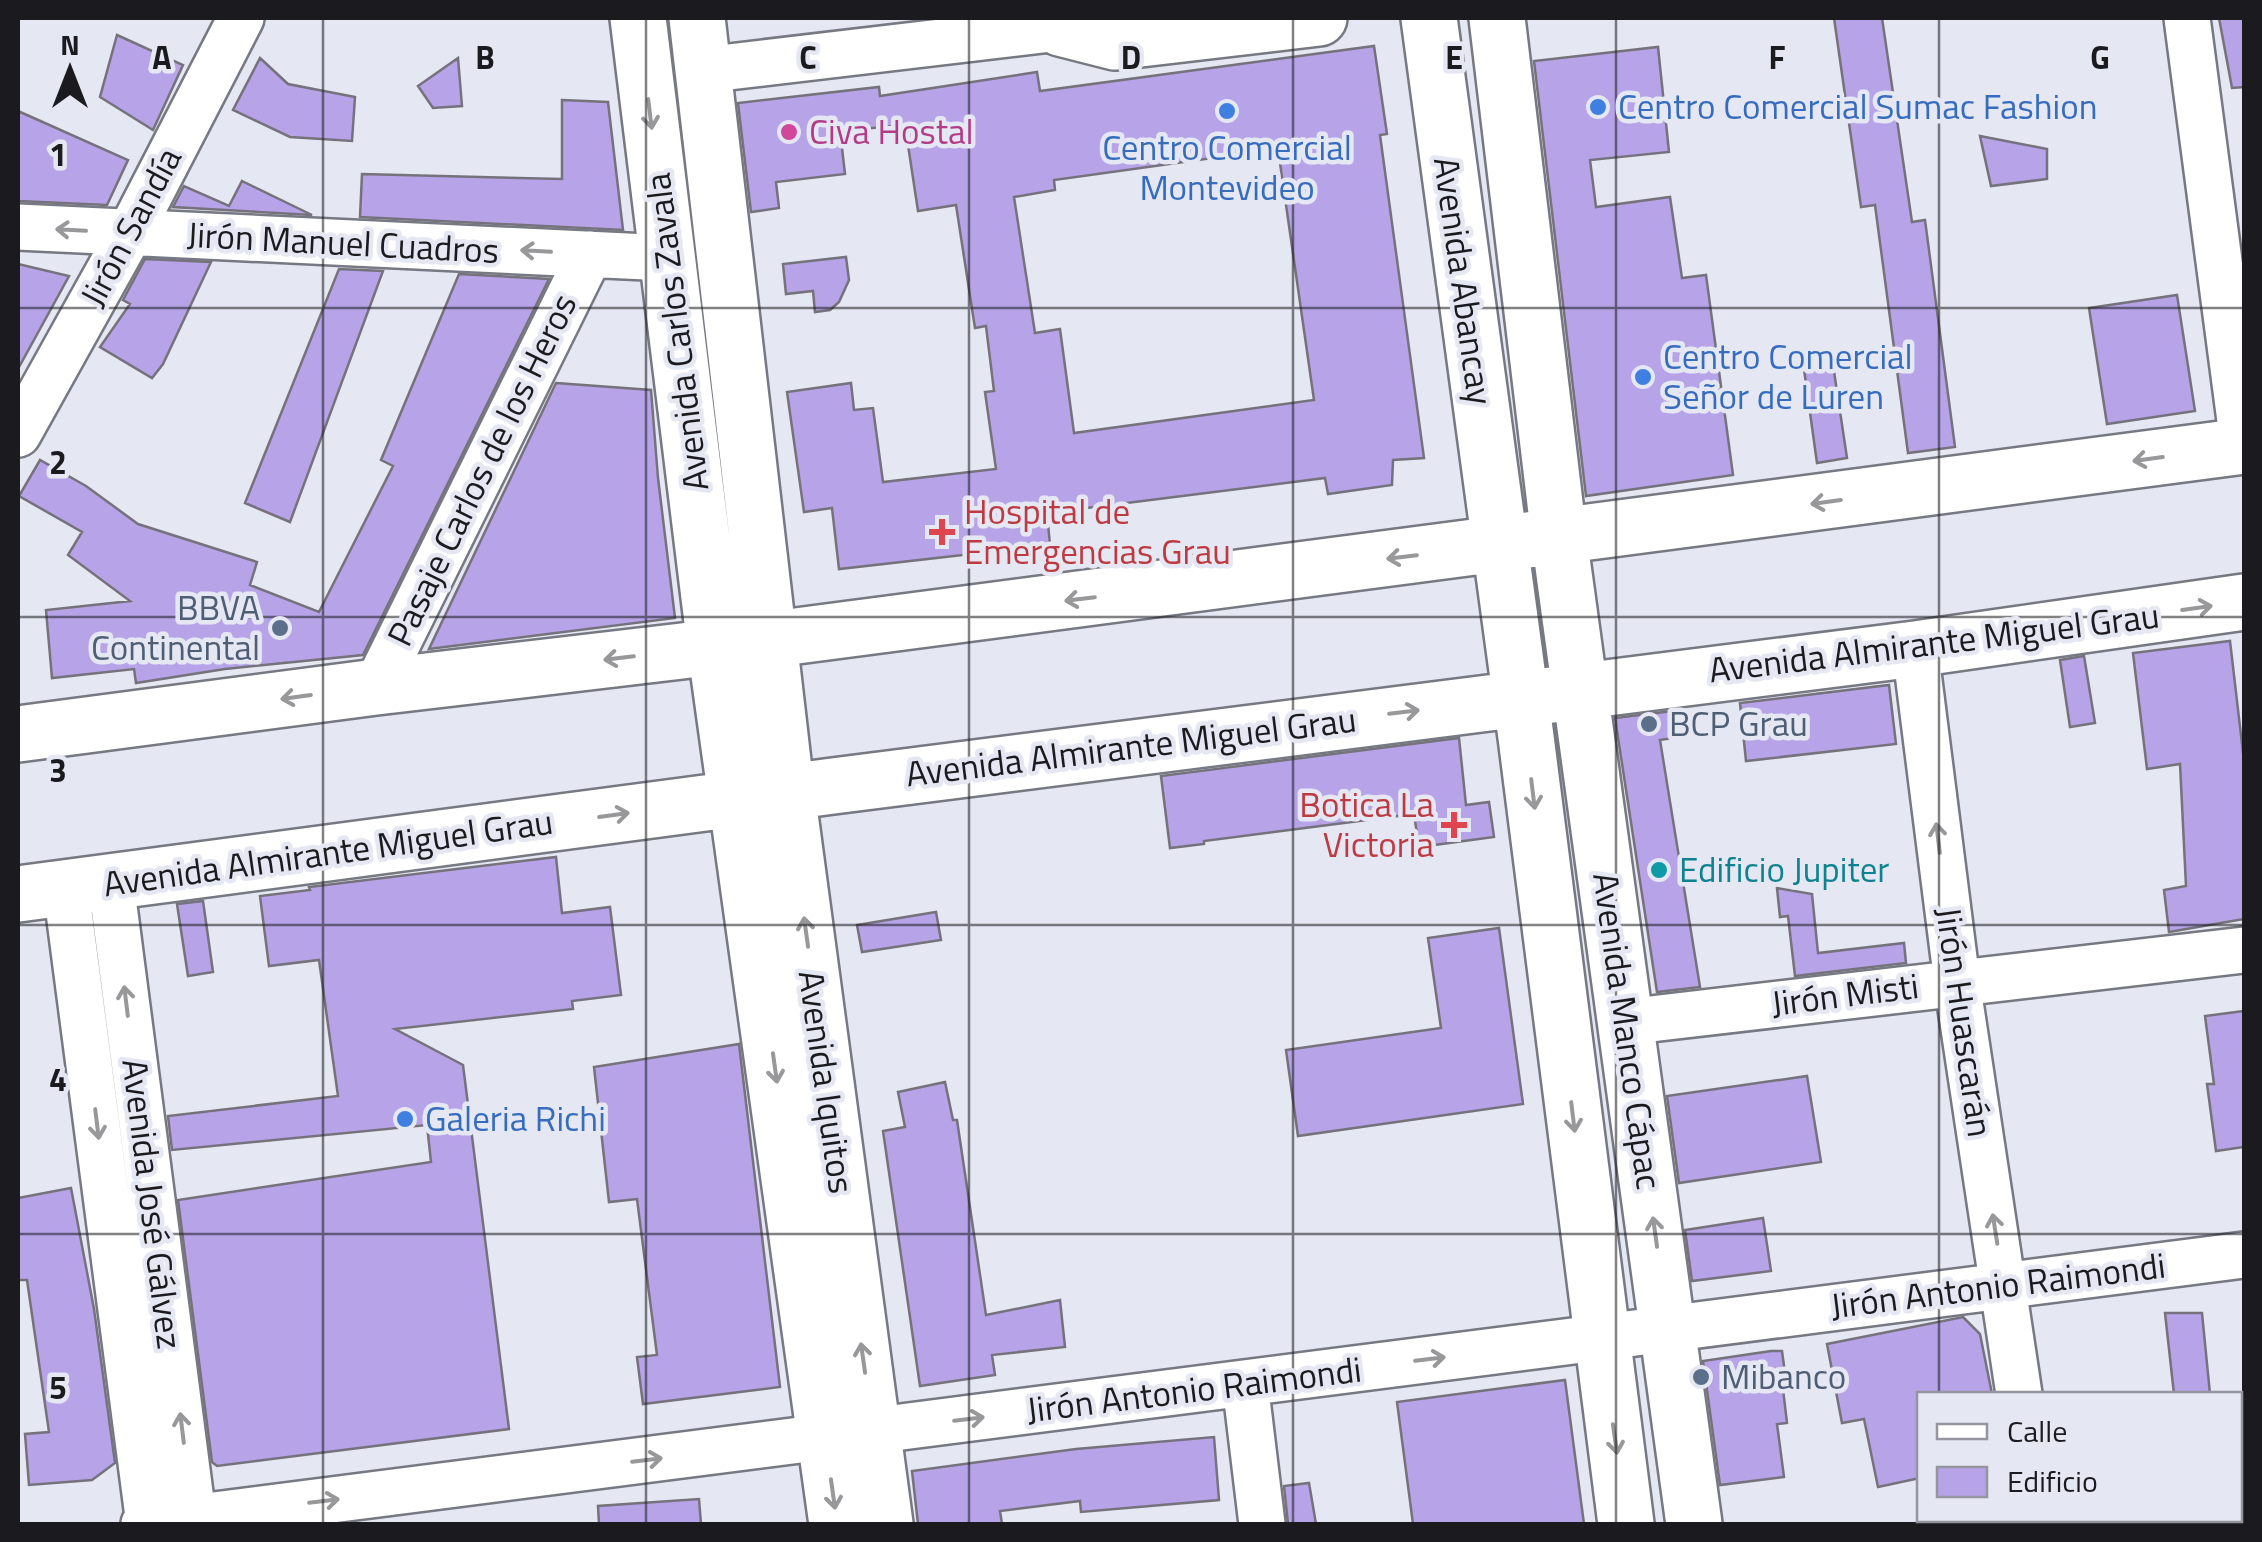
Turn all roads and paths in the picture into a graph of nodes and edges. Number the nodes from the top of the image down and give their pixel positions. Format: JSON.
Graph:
{"nodes":[{"id":1,"x":241,"y":18,"type":"edge"},
{"id":2,"x":638,"y":18,"type":"edge"},
{"id":3,"x":1142,"y":18,"type":"edge"},
{"id":4,"x":1319,"y":18,"type":"edge"},
{"id":5,"x":1497,"y":18,"type":"edge"},
{"id":6,"x":2187,"y":18,"type":"edge"},
{"id":7,"x":1426,"y":19,"type":"edge"},
{"id":8,"x":1060,"y":28,"type":"junction"},
{"id":9,"x":700,"y":44,"type":"edge"},
{"id":10,"x":18,"y":227,"type":"edge"},
{"id":11,"x":130,"y":233,"type":"junction"},
{"id":12,"x":590,"y":254,"type":"junction"},
{"id":13,"x":668,"y":258,"type":"junction"},
{"id":14,"x":734,"y":337,"type":"junction"},
{"id":15,"x":678,"y":342,"type":"junction"},
{"id":16,"x":18,"y":434,"type":"edge"},
{"id":17,"x":2244,"y":448,"type":"edge"},
{"id":18,"x":1560,"y":543,"type":"junction"},
{"id":19,"x":1500,"y":550,"type":"junction"},
{"id":20,"x":2244,"y":602,"type":"edge"},
{"id":21,"x":1915,"y":648,"type":"junction"},
{"id":22,"x":743,"y":650,"type":"junction"},
{"id":23,"x":1578,"y":673,"type":"junction"},
{"id":24,"x":1518,"y":681,"type":"junction"},
{"id":25,"x":376,"y":686,"type":"junction"},
{"id":26,"x":18,"y":734,"type":"edge"},
{"id":27,"x":761,"y":784,"type":"junction"},
{"id":28,"x":65,"y":888,"type":"edge"},
{"id":29,"x":2244,"y":950,"type":"edge"},
{"id":30,"x":1956,"y":982,"type":"junction"},
{"id":31,"x":1625,"y":1022,"type":"junction"},
{"id":32,"x":2244,"y":1255,"type":"edge"},
{"id":33,"x":2004,"y":1286,"type":"junction"},
{"id":34,"x":1668,"y":1329,"type":"junction"},
{"id":35,"x":1601,"y":1337,"type":"junction"},
{"id":36,"x":1245,"y":1383,"type":"junction"},
{"id":37,"x":2019,"y":1392,"type":"edge"},
{"id":38,"x":849,"y":1434,"type":"junction"},
{"id":39,"x":166,"y":1523,"type":"edge"},
{"id":40,"x":837,"y":1524,"type":"edge"},
{"id":41,"x":884,"y":1524,"type":"edge"},
{"id":42,"x":1262,"y":1524,"type":"edge"},
{"id":43,"x":1626,"y":1524,"type":"edge"},
{"id":44,"x":1694,"y":1524,"type":"edge"}],
"edges":[{"from":1,"to":11,"type":"street","name":"Jirón Sandía"},
{"from":2,"to":13,"type":"main road","name":"Avenida Carlos Zavala","one_way":true},
{"from":3,"to":8,"type":"street"},
{"from":4,"to":8,"type":"main road"},
{"from":5,"to":18,"type":"main road","name":"Avenida Abancay"},
{"from":6,"to":17,"type":"street"},
{"from":7,"to":19,"type":"main road","name":"Avenida Abancay"},
{"from":8,"to":9,"type":"street"},
{"from":9,"to":14,"type":"main road","name":"Avenida Carlos Zavala"},
{"from":11,"to":10,"type":"street","name":"Jirón Manuel Cuadros","one_way":true},
{"from":12,"to":11,"type":"street","name":"Jirón Manuel Cuadros","one_way":true},
{"from":11,"to":16,"type":"street","name":"Jirón Sandía"},
{"from":12,"to":13,"type":"street","name":"Jirón Manuel Cuadros"},
{"from":12,"to":25,"type":"street","name":"Pasaje Carlos de los Heros"},
{"from":13,"to":15,"type":"main road","name":"Avenida Carlos Zavala"},
{"from":14,"to":15,"type":"main road"},
{"from":14,"to":22,"type":"main road","name":"Avenida Carlos Zavala"},
{"from":15,"to":22,"type":"main road","name":"Avenida Carlos Zavala"},
{"from":17,"to":18,"type":"main road","one_way":true},
{"from":18,"to":19,"type":"main road"},
{"from":18,"to":23,"type":"main road","name":"Avenida Manco Cápac"},
{"from":19,"to":22,"type":"main road","one_way":true},
{"from":19,"to":24,"type":"main road","name":"Avenida Manco Cápac"},
{"from":21,"to":20,"type":"main road","name":"Avenida Almirante Miguel Grau","one_way":true},
{"from":21,"to":23,"type":"main road","name":"Avenida Almirante Miguel Grau"},
{"from":30,"to":21,"type":"street","name":"Jirón Huascarán","one_way":true},
{"from":22,"to":25,"type":"main road","one_way":true},
{"from":22,"to":27,"type":"main road","name":"Avenida Iquitos"},
{"from":23,"to":24,"type":"main road","name":"Avenida Almirante Miguel Grau"},
{"from":23,"to":31,"type":"main road","name":"Avenida Manco Cápac"},
{"from":27,"to":24,"type":"main road","name":"Avenida Almirante Miguel Grau","one_way":true},
{"from":24,"to":35,"type":"main road","name":"Avenida Manco Cápac","one_way":true},
{"from":25,"to":26,"type":"main road","one_way":true},
{"from":28,"to":27,"type":"main road","name":"Avenida Almirante Miguel Grau","one_way":true},
{"from":27,"to":38,"type":"main road","name":"Avenida Iquitos"},
{"from":28,"to":39,"type":"street","name":"Avenida José Gálvez"},
{"from":29,"to":30,"type":"street","name":"Jirón Misti"},
{"from":30,"to":31,"type":"street","name":"Jirón Misti"},
{"from":33,"to":30,"type":"street","name":"Jirón Huascarán","one_way":true},
{"from":34,"to":31,"type":"main road","name":"Avenida Manco Cápac","one_way":true},
{"from":32,"to":33,"type":"street","name":"Jirón Antonio Raimondi"},
{"from":33,"to":34,"type":"street","name":"Jirón Antonio Raimondi"},
{"from":33,"to":37,"type":"street","name":"Jirón Huascarán"},
{"from":34,"to":35,"type":"street","name":"Jirón Antonio Raimondi"},
{"from":34,"to":44,"type":"main road","name":"Avenida Manco Cápac"},
{"from":36,"to":35,"type":"street","name":"Jirón Antonio Raimondi","one_way":true},
{"from":35,"to":43,"type":"main road","name":"Avenida Manco Cápac","one_way":true},
{"from":38,"to":36,"type":"street","name":"Jirón Antonio Raimondi","one_way":true},
{"from":36,"to":42,"type":"street"},
{"from":39,"to":38,"type":"street","name":"Jirón Antonio Raimondi","one_way":true},
{"from":38,"to":40,"type":"main road","name":"Avenida Iquitos","one_way":true},
{"from":38,"to":41,"type":"main road","name":"Avenida Iquitos"}]}
